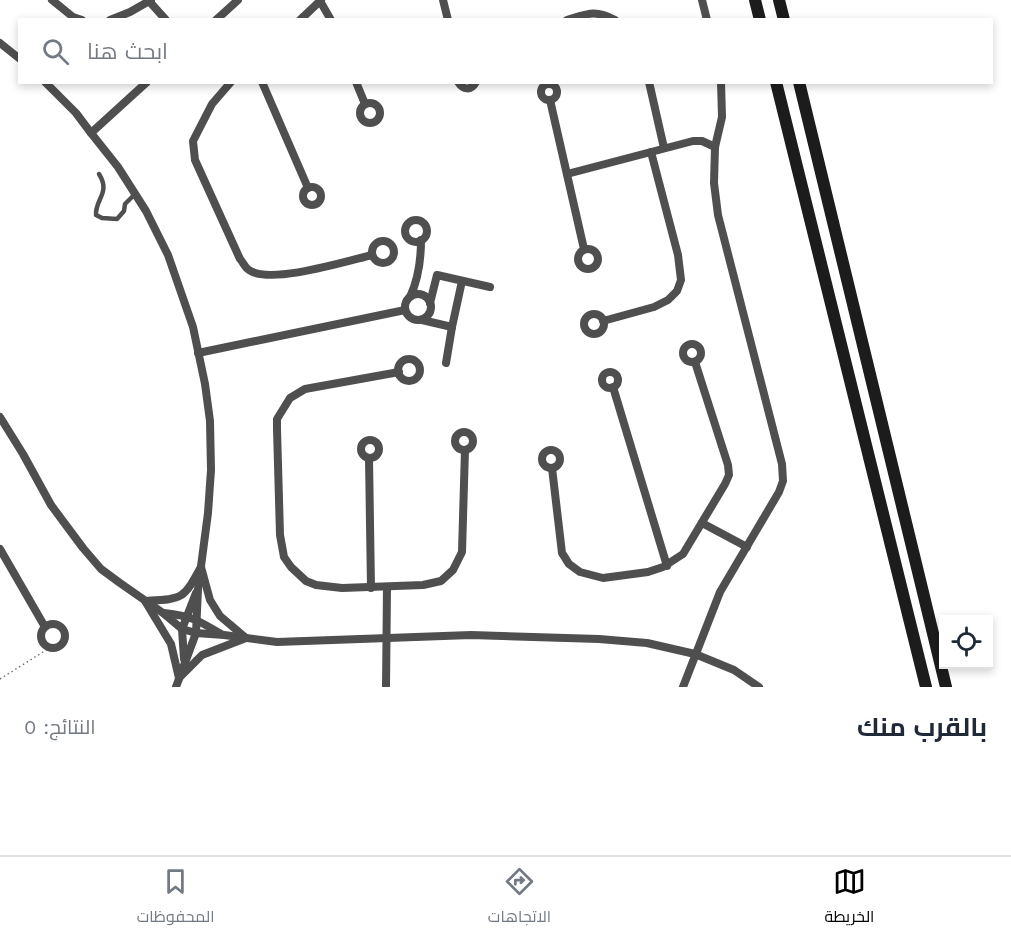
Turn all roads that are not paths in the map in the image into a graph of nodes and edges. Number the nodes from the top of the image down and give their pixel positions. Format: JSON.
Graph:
{"nodes":[{"id":1,"x":52,"y":0,"type":"edge"},
{"id":2,"x":238,"y":0,"type":"edge"},
{"id":3,"x":442,"y":0,"type":"edge"},
{"id":4,"x":702,"y":0,"type":"edge"},
{"id":5,"x":755,"y":0,"type":"edge"},
{"id":6,"x":779,"y":0,"type":"edge"},
{"id":7,"x":150,"y":1,"type":"edge"},
{"id":8,"x":321,"y":1,"type":"edge"},
{"id":9,"x":76,"y":18,"type":"edge"},
{"id":10,"x":115,"y":18,"type":"edge"},
{"id":11,"x":164,"y":18,"type":"edge"},
{"id":12,"x":218,"y":18,"type":"edge"},
{"id":13,"x":302,"y":18,"type":"edge"},
{"id":14,"x":330,"y":18,"type":"edge"},
{"id":15,"x":447,"y":18,"type":"edge"},
{"id":16,"x":574,"y":18,"type":"edge"},
{"id":17,"x":611,"y":18,"type":"edge"},
{"id":18,"x":706,"y":18,"type":"edge"},
{"id":19,"x":760,"y":18,"type":"edge"},
{"id":20,"x":784,"y":18,"type":"edge"},
{"id":21,"x":0,"y":43,"type":"edge"},
{"id":22,"x":18,"y":57,"type":"edge"},
{"id":23,"x":47,"y":84,"type":"edge"},
{"id":24,"x":145,"y":84,"type":"edge"},
{"id":25,"x":227,"y":84,"type":"edge"},
{"id":26,"x":263,"y":84,"type":"edge"},
{"id":27,"x":357,"y":84,"type":"edge"},
{"id":28,"x":459,"y":84,"type":"edge"},
{"id":29,"x":475,"y":84,"type":"edge"},
{"id":30,"x":649,"y":84,"type":"edge"},
{"id":31,"x":721,"y":84,"type":"edge"},
{"id":32,"x":776,"y":84,"type":"edge"},
{"id":33,"x":799,"y":84,"type":"edge"},
{"id":34,"x":550,"y":100,"type":"dead end"},
{"id":35,"x":365,"y":104,"type":"dead end"},
{"id":36,"x":92,"y":133,"type":"junction"},
{"id":37,"x":715,"y":147,"type":"junction"},
{"id":38,"x":664,"y":148,"type":"junction"},
{"id":39,"x":651,"y":152,"type":"junction"},
{"id":40,"x":99,"y":174,"type":"dead end"},
{"id":41,"x":567,"y":174,"type":"junction"},
{"id":42,"x":308,"y":188,"type":"dead end"},
{"id":43,"x":135,"y":195,"type":"junction"},
{"id":44,"x":421,"y":240,"type":"dead end"},
{"id":45,"x":584,"y":249,"type":"dead end"},
{"id":46,"x":372,"y":255,"type":"dead end"},
{"id":47,"x":462,"y":281,"type":"junction"},
{"id":48,"x":490,"y":286,"type":"dead end"},
{"id":49,"x":422,"y":295,"type":"junction"},
{"id":50,"x":405,"y":310,"type":"junction"},
{"id":51,"x":856,"y":318,"type":"junction"},
{"id":52,"x":428,"y":319,"type":"junction"},
{"id":53,"x":603,"y":321,"type":"dead end"},
{"id":54,"x":836,"y":324,"type":"junction"},
{"id":55,"x":452,"y":327,"type":"junction"},
{"id":56,"x":198,"y":353,"type":"junction"},
{"id":57,"x":695,"y":362,"type":"dead end"},
{"id":58,"x":446,"y":363,"type":"dead end"},
{"id":59,"x":399,"y":372,"type":"dead end"},
{"id":60,"x":614,"y":387,"type":"dead end"},
{"id":61,"x":0,"y":417,"type":"edge"},
{"id":62,"x":465,"y":450,"type":"dead end"},
{"id":63,"x":369,"y":458,"type":"dead end"},
{"id":64,"x":552,"y":468,"type":"dead end"},
{"id":65,"x":702,"y":523,"type":"junction"},
{"id":66,"x":747,"y":547,"type":"junction"},
{"id":67,"x":0,"y":549,"type":"edge"},
{"id":68,"x":666,"y":566,"type":"junction"},
{"id":69,"x":201,"y":567,"type":"junction"},
{"id":70,"x":387,"y":586,"type":"junction"},
{"id":71,"x":370,"y":588,"type":"junction"},
{"id":72,"x":198,"y":589,"type":"junction"},
{"id":73,"x":145,"y":601,"type":"junction"},
{"id":74,"x":163,"y":613,"type":"junction"},
{"id":75,"x":186,"y":616,"type":"junction"},
{"id":76,"x":197,"y":619,"type":"junction"},
{"id":77,"x":45,"y":627,"type":"junction"},
{"id":78,"x":182,"y":629,"type":"junction"},
{"id":79,"x":196,"y":633,"type":"junction"},
{"id":80,"x":224,"y":635,"type":"junction"},
{"id":81,"x":246,"y":638,"type":"junction"},
{"id":82,"x":387,"y":638,"type":"junction"},
{"id":83,"x":695,"y":654,"type":"junction"},
{"id":84,"x":184,"y":662,"type":"junction"},
{"id":85,"x":179,"y":678,"type":"junction"},
{"id":86,"x":176,"y":687,"type":"edge"},
{"id":87,"x":387,"y":687,"type":"edge"},
{"id":88,"x":683,"y":687,"type":"edge"},
{"id":89,"x":759,"y":687,"type":"edge"},
{"id":90,"x":926,"y":687,"type":"edge"},
{"id":91,"x":946,"y":687,"type":"edge"}],
"edges":[{"from":1,"to":9,"type":"street"},
{"from":2,"to":12,"type":"street"},
{"from":3,"to":15,"type":"street"},
{"from":4,"to":18,"type":"street"},
{"from":5,"to":19,"type":"main road"},
{"from":6,"to":20,"type":"main road"},
{"from":7,"to":10,"type":"street"},
{"from":7,"to":11,"type":"street"},
{"from":8,"to":13,"type":"street"},
{"from":8,"to":14,"type":"street"},
{"from":16,"to":17,"type":"street"},
{"from":21,"to":22,"type":"street"},
{"from":23,"to":36,"type":"street"},
{"from":24,"to":36,"type":"street"},
{"from":25,"to":46,"type":"street"},
{"from":26,"to":42,"type":"street"},
{"from":27,"to":35,"type":"street"},
{"from":28,"to":29,"type":"street"},
{"from":30,"to":38,"type":"street"},
{"from":31,"to":37,"type":"street"},
{"from":32,"to":54,"type":"main road"},
{"from":33,"to":51,"type":"main road"},
{"from":34,"to":41,"type":"street"},
{"from":36,"to":43,"type":"street"},
{"from":37,"to":38,"type":"street"},
{"from":37,"to":66,"type":"street"},
{"from":38,"to":39,"type":"street"},
{"from":39,"to":41,"type":"street"},
{"from":39,"to":53,"type":"street"},
{"from":40,"to":43,"type":"lane"},
{"from":41,"to":45,"type":"street"},
{"from":43,"to":56,"type":"street"},
{"from":44,"to":49,"type":"street"},
{"from":47,"to":48,"type":"street"},
{"from":47,"to":49,"type":"street"},
{"from":47,"to":55,"type":"street"},
{"from":49,"to":50,"type":"street"},
{"from":49,"to":52,"type":"street"},
{"from":50,"to":52,"type":"street"},
{"from":50,"to":56,"type":"street"},
{"from":51,"to":54,"type":"main road"},
{"from":51,"to":91,"type":"main road"},
{"from":52,"to":55,"type":"street"},
{"from":54,"to":90,"type":"main road"},
{"from":55,"to":58,"type":"street"},
{"from":56,"to":69,"type":"street"},
{"from":57,"to":65,"type":"street"},
{"from":59,"to":71,"type":"street"},
{"from":60,"to":68,"type":"street"},
{"from":61,"to":73,"type":"street"},
{"from":62,"to":70,"type":"street"},
{"from":63,"to":71,"type":"street"},
{"from":64,"to":68,"type":"street"},
{"from":65,"to":66,"type":"street"},
{"from":65,"to":68,"type":"street"},
{"from":66,"to":83,"type":"street"},
{"from":67,"to":77,"type":"street"},
{"from":69,"to":72,"type":"street"},
{"from":69,"to":73,"type":"street"},
{"from":69,"to":81,"type":"street"},
{"from":70,"to":71,"type":"street"},
{"from":70,"to":82,"type":"street"},
{"from":72,"to":75,"type":"street"},
{"from":72,"to":76,"type":"street"},
{"from":73,"to":74,"type":"street"},
{"from":73,"to":85,"type":"street"},
{"from":74,"to":75,"type":"street"},
{"from":74,"to":78,"type":"street"},
{"from":75,"to":76,"type":"street"},
{"from":75,"to":78,"type":"street"},
{"from":76,"to":79,"type":"street"},
{"from":76,"to":80,"type":"street"},
{"from":77,"to":77,"type":"street"},
{"from":78,"to":79,"type":"street"},
{"from":78,"to":84,"type":"street"},
{"from":79,"to":80,"type":"street"},
{"from":79,"to":84,"type":"street"},
{"from":80,"to":81,"type":"street"},
{"from":81,"to":82,"type":"street"},
{"from":81,"to":85,"type":"street"},
{"from":82,"to":83,"type":"street"},
{"from":82,"to":87,"type":"street"},
{"from":83,"to":88,"type":"street"},
{"from":83,"to":89,"type":"street"},
{"from":84,"to":85,"type":"street"},
{"from":85,"to":86,"type":"street"}]}
